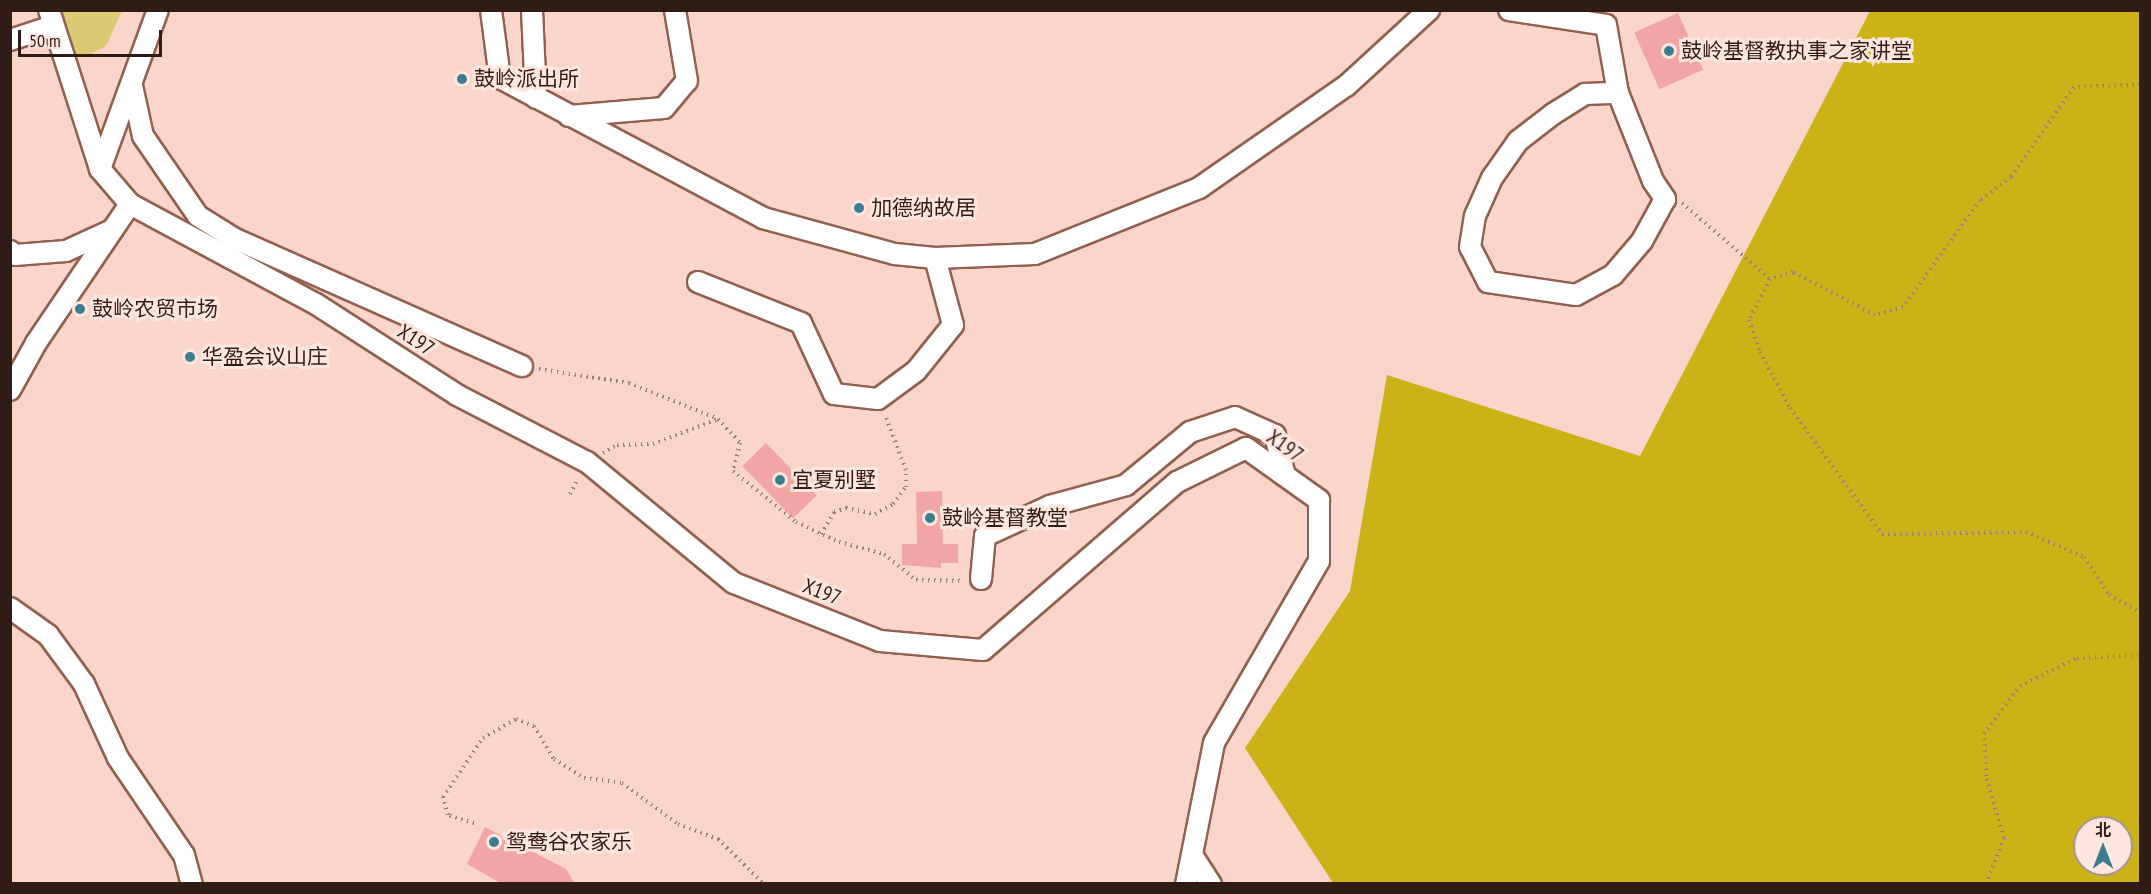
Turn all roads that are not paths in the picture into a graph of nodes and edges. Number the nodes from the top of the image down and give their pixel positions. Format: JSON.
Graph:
{"nodes":[{"id":1,"x":158,"y":10,"type":"edge"},
{"id":2,"x":491,"y":10,"type":"edge"},
{"id":3,"x":532,"y":10,"type":"edge"},
{"id":4,"x":675,"y":10,"type":"edge"},
{"id":5,"x":1429,"y":10,"type":"edge"},
{"id":6,"x":1509,"y":10,"type":"edge"},
{"id":7,"x":51,"y":18,"type":"edge"},
{"id":8,"x":10,"y":39,"type":"edge"},
{"id":9,"x":132,"y":86,"type":"junction"},
{"id":10,"x":1618,"y":93,"type":"junction"},
{"id":11,"x":536,"y":98,"type":"junction"},
{"id":12,"x":569,"y":116,"type":"junction"},
{"id":13,"x":100,"y":169,"type":"junction"},
{"id":14,"x":130,"y":204,"type":"junction"},
{"id":15,"x":112,"y":230,"type":"junction"},
{"id":16,"x":182,"y":232,"type":"junction"},
{"id":17,"x":236,"y":239,"type":"junction"},
{"id":18,"x":10,"y":251,"type":"edge"},
{"id":19,"x":935,"y":258,"type":"junction"},
{"id":20,"x":698,"y":282,"type":"dead end"},
{"id":21,"x":522,"y":366,"type":"road end"},
{"id":22,"x":10,"y":390,"type":"edge"},
{"id":23,"x":1285,"y":476,"type":"junction"},
{"id":24,"x":981,"y":579,"type":"road end"},
{"id":25,"x":10,"y":608,"type":"edge"},
{"id":26,"x":1192,"y":855,"type":"junction"},
{"id":27,"x":192,"y":884,"type":"edge"},
{"id":28,"x":1186,"y":884,"type":"edge"},
{"id":29,"x":1211,"y":884,"type":"edge"}],
"edges":[{"from":1,"to":9,"type":"street"},
{"from":2,"to":11,"type":"street"},
{"from":3,"to":11,"type":"street"},
{"from":4,"to":12,"type":"street"},
{"from":5,"to":19,"type":"street"},
{"from":6,"to":10,"type":"street"},
{"from":7,"to":8,"type":"street"},
{"from":7,"to":13,"type":"street","name":"X197","number":"X197"},
{"from":9,"to":13,"type":"street"},
{"from":9,"to":17,"type":"street"},
{"from":10,"to":10,"type":"street"},
{"from":11,"to":12,"type":"street"},
{"from":12,"to":19,"type":"street"},
{"from":13,"to":14,"type":"street","name":"X197","number":"X197"},
{"from":14,"to":15,"type":"street"},
{"from":14,"to":16,"type":"street","name":"X197","number":"X197"},
{"from":15,"to":18,"type":"street"},
{"from":15,"to":22,"type":"street"},
{"from":16,"to":17,"type":"street"},
{"from":16,"to":23,"type":"street","name":"X197","number":"X197"},
{"from":17,"to":21,"type":"street"},
{"from":19,"to":20,"type":"street"},
{"from":23,"to":24,"type":"street"},
{"from":23,"to":26,"type":"street","name":"X197","number":"X197"},
{"from":25,"to":27,"type":"street"},
{"from":26,"to":28,"type":"street","name":"X197","number":"X197"},
{"from":26,"to":29,"type":"street"}]}
